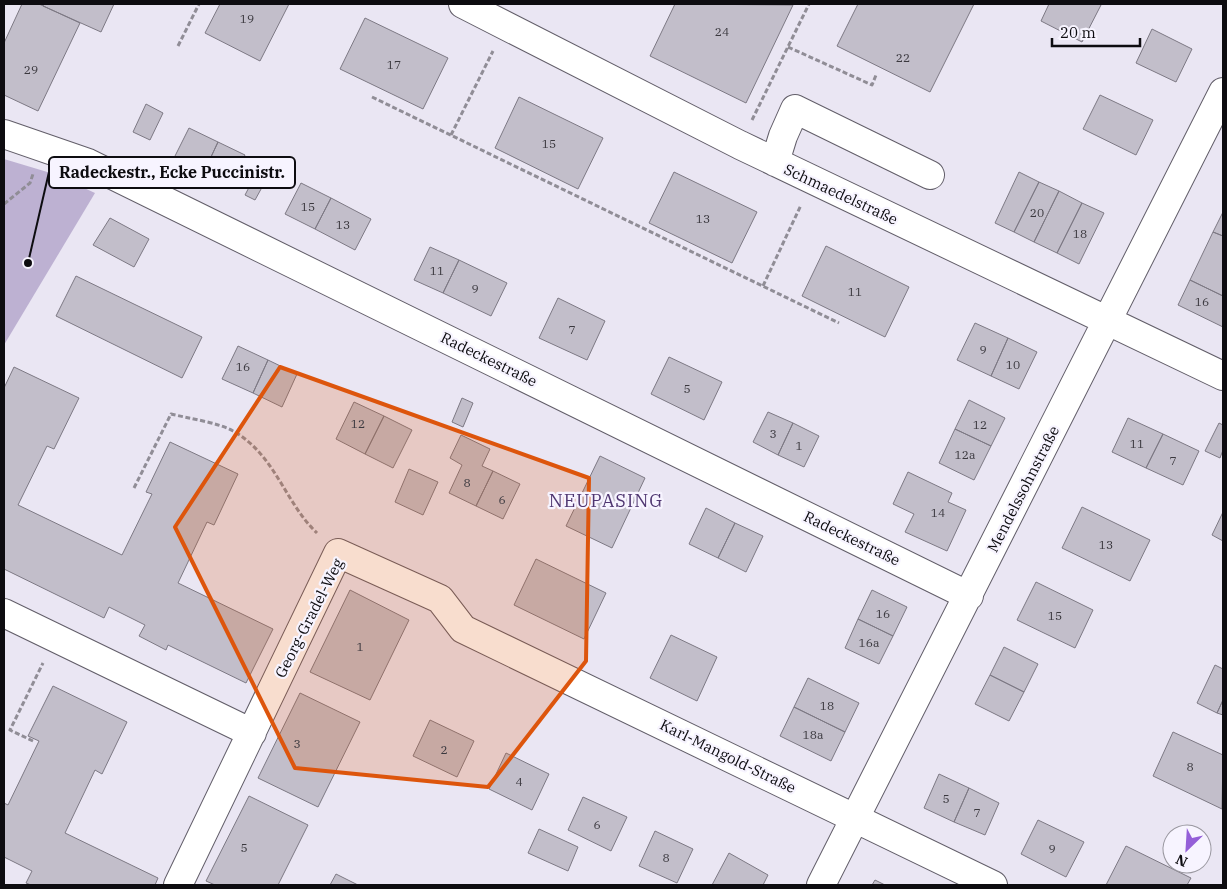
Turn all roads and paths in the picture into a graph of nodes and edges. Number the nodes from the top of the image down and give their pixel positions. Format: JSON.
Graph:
{"nodes":[{"id":1,"x":199,"y":4,"type":"edge"},
{"id":2,"x":463,"y":4,"type":"edge"},
{"id":3,"x":809,"y":4,"type":"edge"},
{"id":4,"x":506,"y":25,"type":"junction"},
{"id":5,"x":178,"y":46,"type":"dead end"},
{"id":6,"x":788,"y":47,"type":"junction"},
{"id":7,"x":876,"y":75,"type":"dead end"},
{"id":8,"x":1223,"y":92,"type":"edge"},
{"id":9,"x":372,"y":97,"type":"dead end"},
{"id":10,"x":4,"y":134,"type":"edge"},
{"id":11,"x":451,"y":135,"type":"junction"},
{"id":12,"x":740,"y":145,"type":"junction"},
{"id":13,"x":39,"y":146,"type":"junction"},
{"id":14,"x":775,"y":162,"type":"junction"},
{"id":15,"x":930,"y":175,"type":"dead end"},
{"id":16,"x":812,"y":180,"type":"junction"},
{"id":17,"x":4,"y":204,"type":"edge"},
{"id":18,"x":763,"y":286,"type":"junction"},
{"id":19,"x":1108,"y":319,"type":"junction"},
{"id":20,"x":839,"y":323,"type":"dead end"},
{"id":21,"x":1223,"y":376,"type":"edge"},
{"id":22,"x":134,"y":488,"type":"dead end"},
{"id":23,"x":338,"y":553,"type":"junction"},
{"id":24,"x":969,"y":596,"type":"junction"},
{"id":25,"x":4,"y":612,"type":"edge"},
{"id":26,"x":463,"y":629,"type":"joint"},
{"id":27,"x":55,"y":638,"type":"junction"},
{"id":28,"x":252,"y":733,"type":"junction"},
{"id":29,"x":33,"y":741,"type":"dead end"},
{"id":30,"x":856,"y":818,"type":"junction"},
{"id":31,"x":178,"y":885,"type":"edge"},
{"id":32,"x":821,"y":885,"type":"edge"},
{"id":33,"x":993,"y":885,"type":"edge"}],
"edges":[{"from":1,"to":5,"type":"path"},
{"from":2,"to":4,"type":"street","name":"Schmaedelstraße"},
{"from":3,"to":6,"type":"path"},
{"from":4,"to":11,"type":"path"},
{"from":4,"to":12,"type":"street","name":"Schmaedelstraße"},
{"from":6,"to":7,"type":"path"},
{"from":6,"to":12,"type":"path"},
{"from":8,"to":19,"type":"street","name":"Mendelssohnstraße"},
{"from":9,"to":11,"type":"path"},
{"from":10,"to":13,"type":"street","name":"Radeckestraße"},
{"from":11,"to":18,"type":"path"},
{"from":12,"to":14,"type":"street","name":"Schmaedelstraße"},
{"from":13,"to":17,"type":"path"},
{"from":13,"to":24,"type":"street","name":"Radeckestraße"},
{"from":14,"to":15,"type":"street"},
{"from":14,"to":16,"type":"street","name":"Schmaedelstraße"},
{"from":16,"to":18,"type":"path"},
{"from":16,"to":19,"type":"street","name":"Schmaedelstraße"},
{"from":18,"to":20,"type":"path"},
{"from":19,"to":21,"type":"street","name":"Schmaedelstraße"},
{"from":19,"to":24,"type":"street","name":"Mendelssohnstraße"},
{"from":22,"to":23,"type":"path"},
{"from":23,"to":26,"type":"street","name":"Georg-Gradel-Weg"},
{"from":23,"to":28,"type":"street","name":"Georg-Gradel-Weg"},
{"from":24,"to":30,"type":"street","name":"Mendelssohnstraße"},
{"from":25,"to":27,"type":"street"},
{"from":26,"to":30,"type":"street","name":"Karl-Mangold-Straße"},
{"from":27,"to":28,"type":"street"},
{"from":27,"to":29,"type":"path"},
{"from":28,"to":31,"type":"street","name":"Georg-Gradel-Weg"},
{"from":30,"to":32,"type":"street","name":"Mendelssohnstraße"},
{"from":30,"to":33,"type":"street","name":"Karl-Mangold-Straße"}]}
